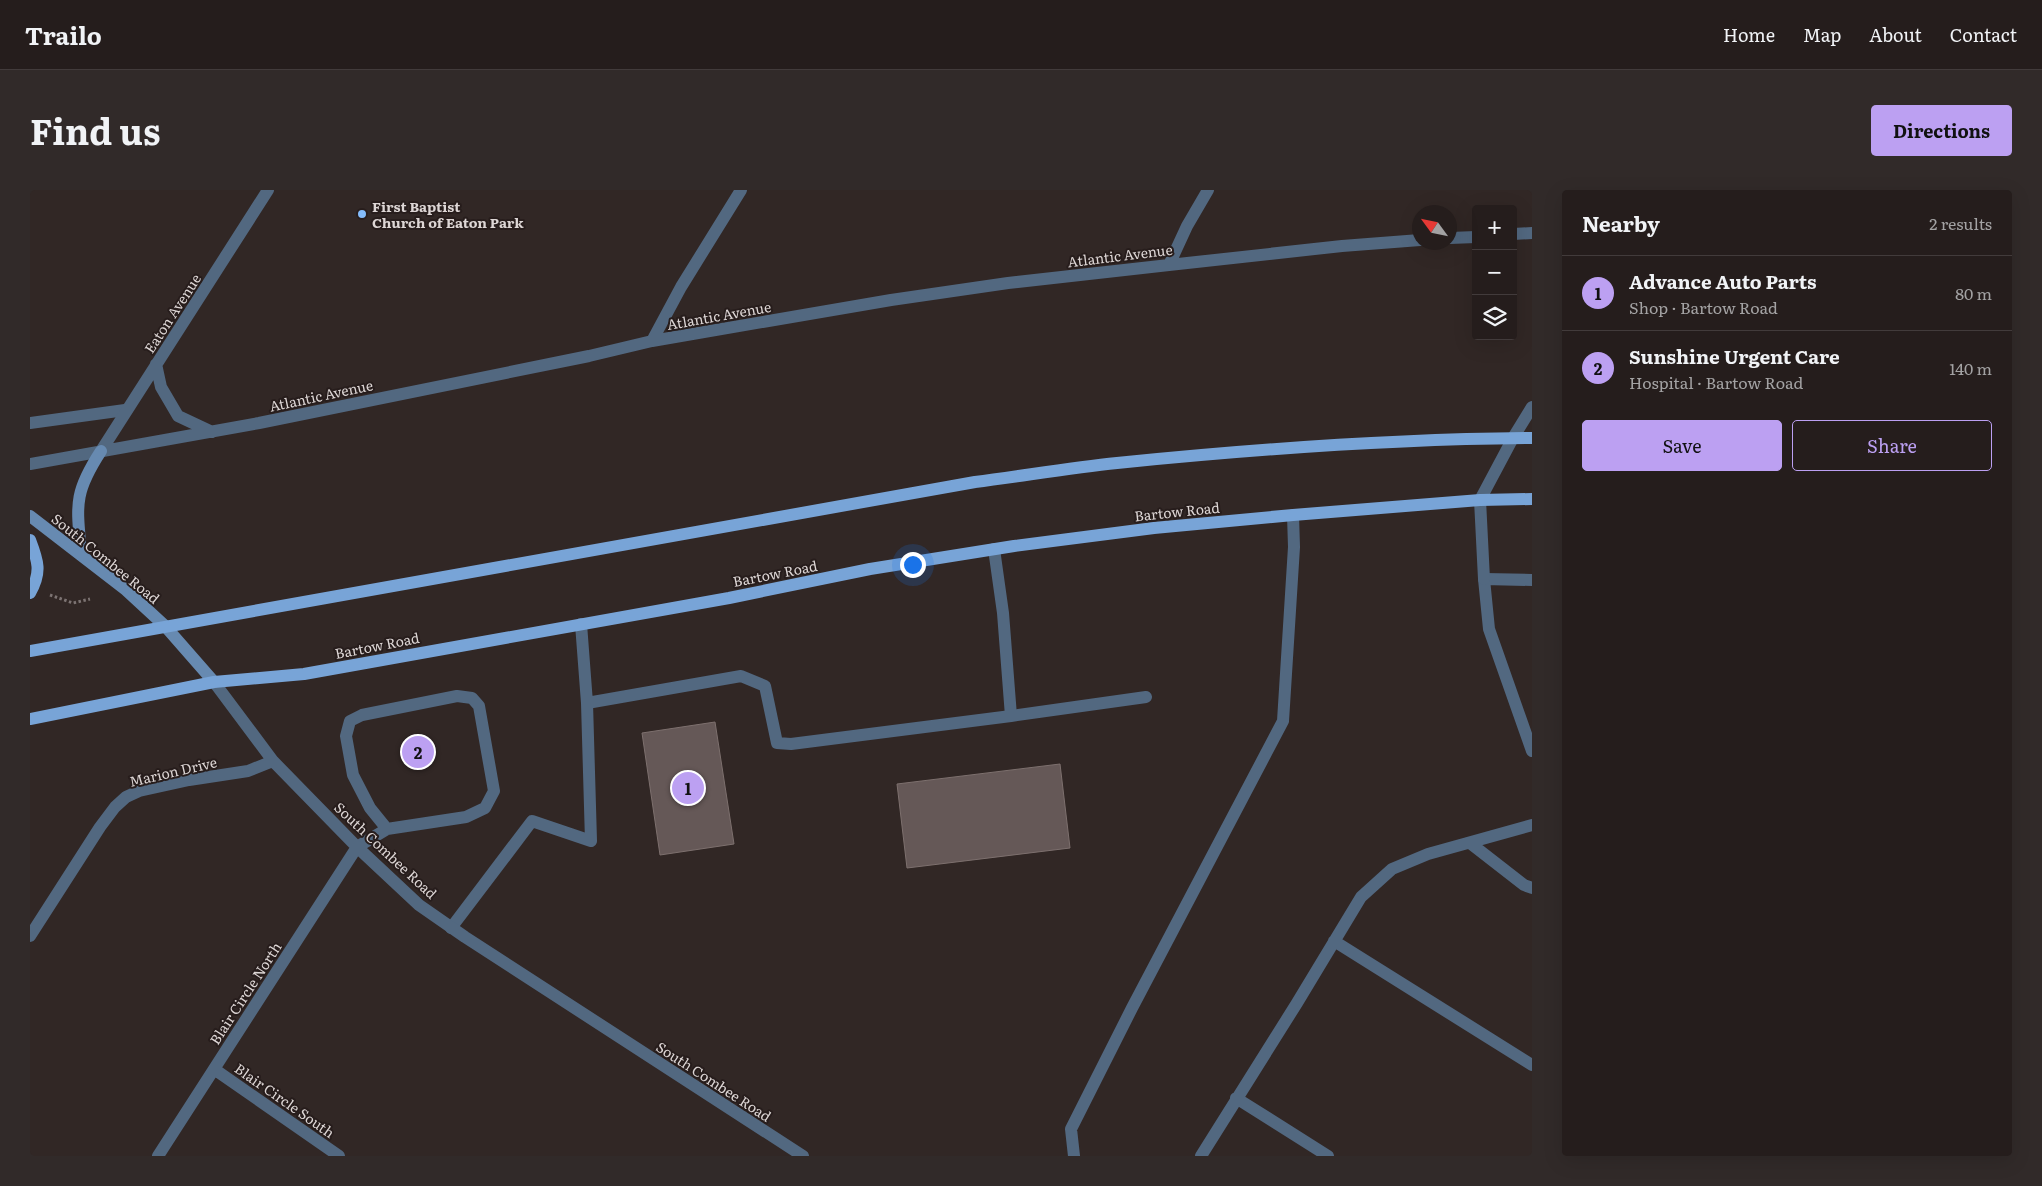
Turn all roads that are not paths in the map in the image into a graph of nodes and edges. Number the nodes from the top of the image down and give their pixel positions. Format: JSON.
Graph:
{"nodes":[{"id":1,"x":268,"y":190,"type":"edge"},
{"id":2,"x":741,"y":190,"type":"edge"},
{"id":3,"x":1208,"y":190,"type":"edge"},
{"id":4,"x":1532,"y":233,"type":"edge"},
{"id":5,"x":1517,"y":234,"type":"edge"},
{"id":6,"x":1472,"y":237,"type":"edge"},
{"id":7,"x":1457,"y":238,"type":"edge"},
{"id":8,"x":1412,"y":241,"type":"edge"},
{"id":9,"x":1169,"y":264,"type":"junction"},
{"id":10,"x":652,"y":341,"type":"junction"},
{"id":11,"x":156,"y":364,"type":"junction"},
{"id":12,"x":1532,"y":407,"type":"edge"},
{"id":13,"x":125,"y":410,"type":"junction"},
{"id":14,"x":30,"y":423,"type":"edge"},
{"id":15,"x":212,"y":432,"type":"junction"},
{"id":16,"x":1513,"y":438,"type":"junction"},
{"id":17,"x":1532,"y":438,"type":"edge"},
{"id":18,"x":101,"y":451,"type":"junction"},
{"id":19,"x":30,"y":464,"type":"edge"},
{"id":20,"x":1532,"y":499,"type":"edge"},
{"id":21,"x":1480,"y":500,"type":"junction"},
{"id":22,"x":1294,"y":515,"type":"junction"},
{"id":23,"x":30,"y":516,"type":"edge"},
{"id":24,"x":30,"y":540,"type":"edge"},
{"id":25,"x":994,"y":549,"type":"junction"},
{"id":26,"x":81,"y":554,"type":"junction"},
{"id":27,"x":1484,"y":579,"type":"junction"},
{"id":28,"x":1532,"y":580,"type":"edge"},
{"id":29,"x":30,"y":593,"type":"edge"},
{"id":30,"x":581,"y":624,"type":"junction"},
{"id":31,"x":165,"y":626,"type":"junction"},
{"id":32,"x":30,"y":651,"type":"edge"},
{"id":33,"x":214,"y":682,"type":"junction"},
{"id":34,"x":1146,"y":697,"type":"dead end"},
{"id":35,"x":587,"y":703,"type":"junction"},
{"id":36,"x":1011,"y":716,"type":"junction"},
{"id":37,"x":30,"y":720,"type":"edge"},
{"id":38,"x":1532,"y":751,"type":"edge"},
{"id":39,"x":273,"y":760,"type":"junction"},
{"id":40,"x":1532,"y":824,"type":"edge"},
{"id":41,"x":388,"y":829,"type":"junction"},
{"id":42,"x":1470,"y":843,"type":"junction"},
{"id":43,"x":357,"y":847,"type":"junction"},
{"id":44,"x":1532,"y":888,"type":"edge"},
{"id":45,"x":451,"y":928,"type":"junction"},
{"id":46,"x":30,"y":936,"type":"edge"},
{"id":47,"x":1334,"y":941,"type":"junction"},
{"id":48,"x":1532,"y":1065,"type":"edge"},
{"id":49,"x":214,"y":1069,"type":"junction"},
{"id":50,"x":1236,"y":1098,"type":"junction"},
{"id":51,"x":158,"y":1156,"type":"edge"},
{"id":52,"x":339,"y":1156,"type":"edge"},
{"id":53,"x":803,"y":1156,"type":"edge"},
{"id":54,"x":1074,"y":1156,"type":"edge"},
{"id":55,"x":1201,"y":1156,"type":"edge"},
{"id":56,"x":1328,"y":1156,"type":"edge"}],
"edges":[{"from":1,"to":11,"type":"street","name":"Eaton Avenue"},
{"from":2,"to":10,"type":"street"},
{"from":3,"to":9,"type":"street"},
{"from":4,"to":5,"type":"street"},
{"from":6,"to":7,"type":"street"},
{"from":8,"to":9,"type":"street","name":"Atlantic Avenue"},
{"from":9,"to":10,"type":"street","name":"Atlantic Avenue"},
{"from":10,"to":15,"type":"street","name":"Atlantic Avenue"},
{"from":11,"to":13,"type":"street","name":"Eaton Avenue"},
{"from":11,"to":15,"type":"street"},
{"from":12,"to":16,"type":"street"},
{"from":13,"to":14,"type":"street"},
{"from":13,"to":18,"type":"street","name":"Eaton Avenue"},
{"from":15,"to":18,"type":"street","name":"Atlantic Avenue"},
{"from":16,"to":17,"type":"main road"},
{"from":16,"to":21,"type":"street"},
{"from":16,"to":31,"type":"main road"},
{"from":18,"to":19,"type":"street","name":"Atlantic Avenue"},
{"from":18,"to":26,"type":"main road"},
{"from":20,"to":21,"type":"main road","name":"Bartow Road"},
{"from":21,"to":22,"type":"main road","name":"Bartow Road"},
{"from":21,"to":27,"type":"street"},
{"from":22,"to":25,"type":"main road","name":"Bartow Road"},
{"from":22,"to":54,"type":"street"},
{"from":23,"to":26,"type":"main road","name":"South Combee Road"},
{"from":24,"to":29,"type":"main road"},
{"from":25,"to":30,"type":"main road","name":"Bartow Road"},
{"from":25,"to":36,"type":"street"},
{"from":26,"to":31,"type":"main road","name":"South Combee Road"},
{"from":27,"to":28,"type":"street"},
{"from":27,"to":38,"type":"street"},
{"from":30,"to":33,"type":"main road","name":"Bartow Road"},
{"from":30,"to":35,"type":"street"},
{"from":31,"to":32,"type":"main road"},
{"from":31,"to":33,"type":"main road","name":"South Combee Road"},
{"from":33,"to":37,"type":"main road","name":"Bartow Road"},
{"from":33,"to":39,"type":"street","name":"South Combee Road"},
{"from":34,"to":36,"type":"street"},
{"from":35,"to":36,"type":"street"},
{"from":35,"to":45,"type":"street"},
{"from":39,"to":43,"type":"street","name":"South Combee Road"},
{"from":39,"to":46,"type":"street","name":"Marion Drive"},
{"from":40,"to":42,"type":"street"},
{"from":41,"to":41,"type":"street"},
{"from":41,"to":43,"type":"street"},
{"from":42,"to":44,"type":"street"},
{"from":42,"to":47,"type":"street"},
{"from":43,"to":45,"type":"street","name":"South Combee Road"},
{"from":43,"to":49,"type":"street","name":"Blair Circle North"},
{"from":45,"to":53,"type":"street","name":"South Combee Road"},
{"from":47,"to":48,"type":"street"},
{"from":47,"to":50,"type":"street"},
{"from":49,"to":51,"type":"street","name":"Blair Circle North"},
{"from":49,"to":52,"type":"street","name":"Blair Circle South"},
{"from":50,"to":55,"type":"street"},
{"from":50,"to":56,"type":"street"}]}
